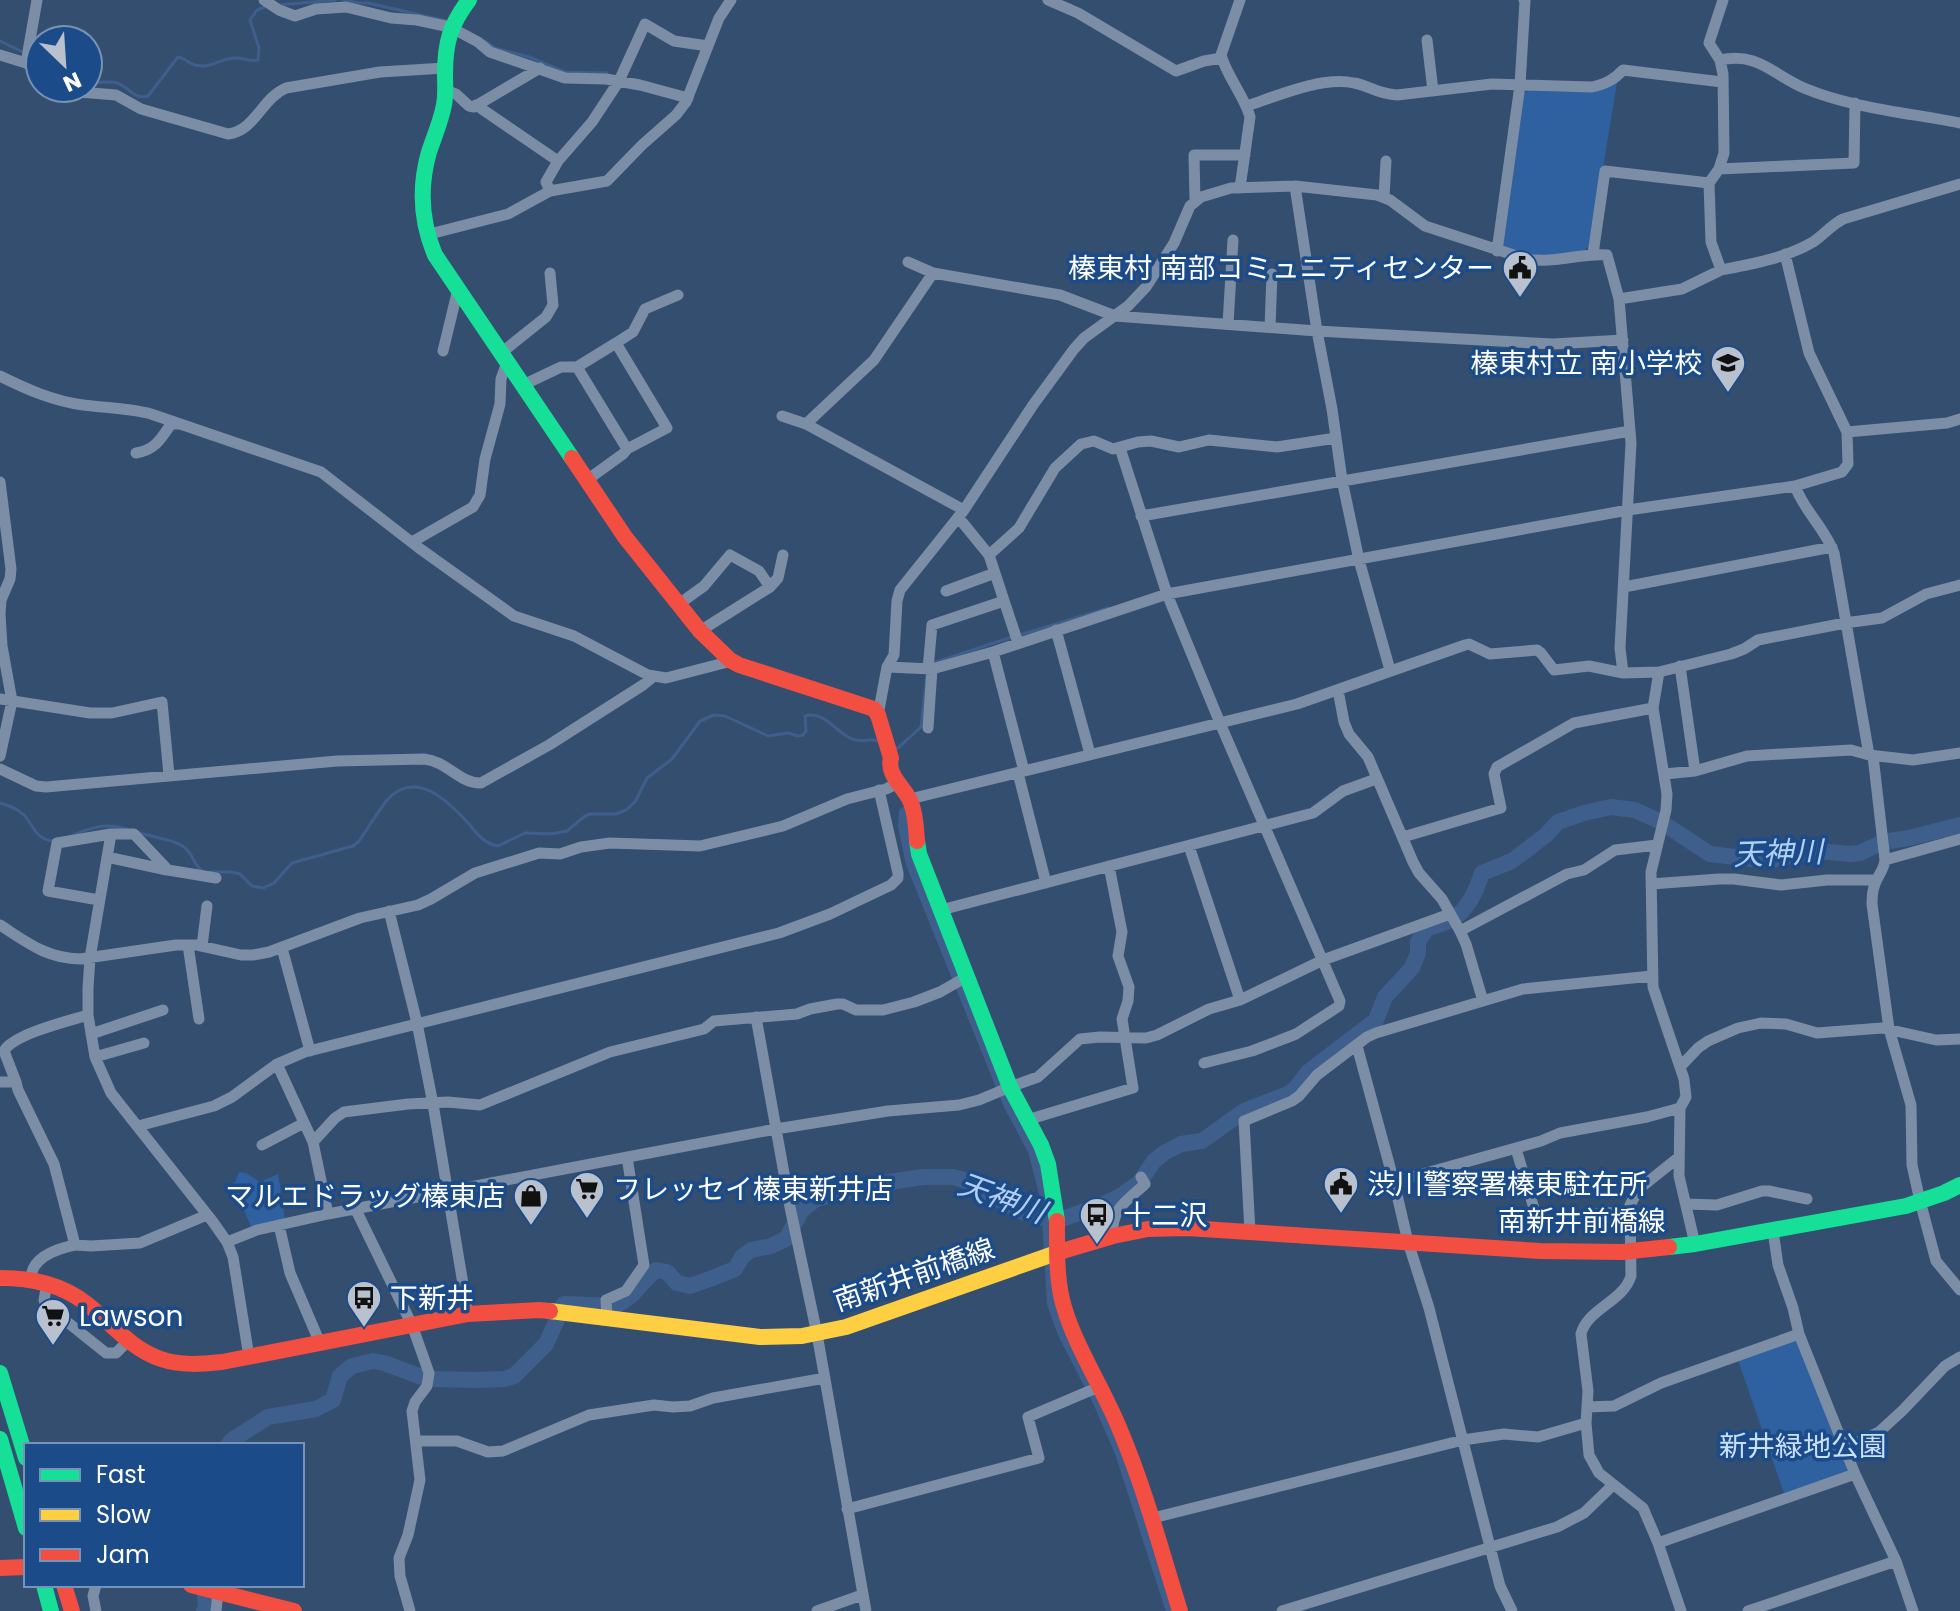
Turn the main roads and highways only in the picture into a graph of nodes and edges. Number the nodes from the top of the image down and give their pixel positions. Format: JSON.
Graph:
{"nodes":[{"id":1,"x":469,"y":0,"type":"edge"},
{"id":2,"x":1960,"y":1185,"type":"edge"},
{"id":3,"x":1057,"y":1253,"type":"junction"},
{"id":4,"x":0,"y":1278,"type":"edge"},
{"id":5,"x":0,"y":1373,"type":"edge"},
{"id":6,"x":0,"y":1439,"type":"edge"},
{"id":7,"x":24,"y":1451,"type":"edge"},
{"id":8,"x":7,"y":1483,"type":"edge"},
{"id":9,"x":24,"y":1523,"type":"edge"},
{"id":10,"x":24,"y":1567,"type":"edge"},
{"id":11,"x":0,"y":1568,"type":"edge"},
{"id":12,"x":45,"y":1587,"type":"edge"},
{"id":13,"x":65,"y":1587,"type":"edge"},
{"id":14,"x":198,"y":1587,"type":"edge"},
{"id":15,"x":51,"y":1611,"type":"edge"},
{"id":16,"x":72,"y":1611,"type":"edge"},
{"id":17,"x":294,"y":1611,"type":"edge"},
{"id":18,"x":1180,"y":1611,"type":"edge"}],
"edges":[{"from":1,"to":3,"type":"main road"},
{"from":2,"to":3,"type":"main road","name":"南新井前橋線"},
{"from":3,"to":4,"type":"main road","name":"南新井前橋線"},
{"from":3,"to":18,"type":"main road"},
{"from":5,"to":7,"type":"main road"},
{"from":6,"to":8,"type":"main road"},
{"from":8,"to":9,"type":"main road"},
{"from":10,"to":11,"type":"main road"},
{"from":12,"to":15,"type":"main road"},
{"from":13,"to":16,"type":"main road"},
{"from":14,"to":17,"type":"main road"}]}
